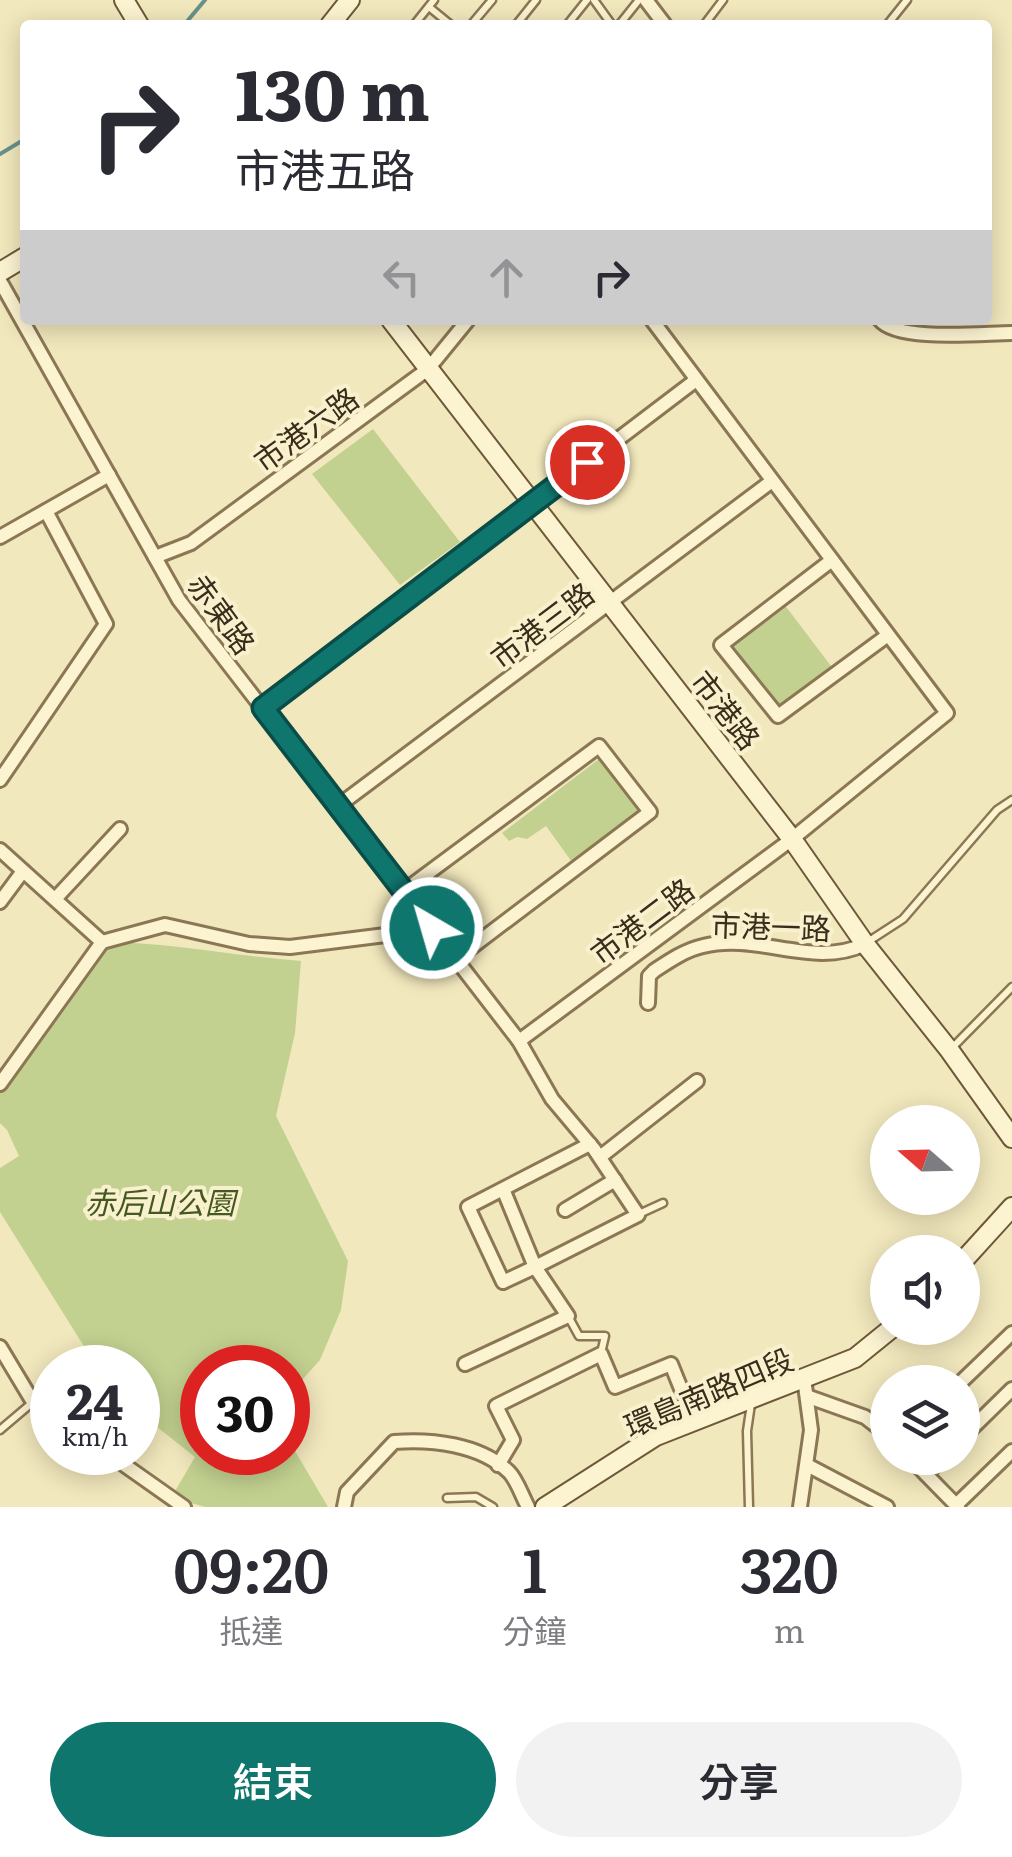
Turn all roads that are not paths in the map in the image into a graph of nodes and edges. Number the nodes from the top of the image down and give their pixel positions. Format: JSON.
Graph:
{"nodes":[{"id":1,"x":350,"y":0,"type":"edge"},
{"id":2,"x":492,"y":0,"type":"edge"},
{"id":3,"x":536,"y":0,"type":"edge"},
{"id":4,"x":590,"y":0,"type":"edge"},
{"id":5,"x":643,"y":0,"type":"edge"},
{"id":6,"x":723,"y":0,"type":"edge"},
{"id":7,"x":907,"y":0,"type":"edge"},
{"id":8,"x":334,"y":20,"type":"edge"},
{"id":9,"x":475,"y":20,"type":"edge"},
{"id":10,"x":520,"y":20,"type":"edge"},
{"id":11,"x":572,"y":20,"type":"edge"},
{"id":12,"x":611,"y":20,"type":"edge"},
{"id":13,"x":621,"y":20,"type":"edge"},
{"id":14,"x":661,"y":20,"type":"edge"},
{"id":15,"x":708,"y":20,"type":"edge"},
{"id":16,"x":892,"y":20,"type":"edge"},
{"id":17,"x":0,"y":281,"type":"edge"},
{"id":18,"x":20,"y":317,"type":"edge"},
{"id":19,"x":25,"y":325,"type":"edge"},
{"id":20,"x":395,"y":325,"type":"edge"},
{"id":21,"x":464,"y":325,"type":"edge"},
{"id":22,"x":656,"y":325,"type":"edge"},
{"id":23,"x":884,"y":325,"type":"edge"},
{"id":24,"x":1012,"y":332,"type":"edge"},
{"id":25,"x":428,"y":369,"type":"junction"},
{"id":26,"x":696,"y":380,"type":"junction"},
{"id":27,"x":109,"y":475,"type":"junction"},
{"id":28,"x":772,"y":481,"type":"junction"},
{"id":29,"x":532,"y":503,"type":"junction"},
{"id":30,"x":46,"y":511,"type":"junction"},
{"id":31,"x":0,"y":537,"type":"edge"},
{"id":32,"x":155,"y":557,"type":"junction"},
{"id":33,"x":832,"y":560,"type":"junction"},
{"id":34,"x":610,"y":604,"type":"junction"},
{"id":35,"x":888,"y":634,"type":"junction"},
{"id":36,"x":263,"y":708,"type":"junction"},
{"id":37,"x":0,"y":780,"type":"edge"},
{"id":38,"x":1012,"y":800,"type":"edge"},
{"id":39,"x":338,"y":806,"type":"junction"},
{"id":40,"x":120,"y":829,"type":"dead end"},
{"id":41,"x":792,"y":839,"type":"junction"},
{"id":42,"x":0,"y":850,"type":"edge"},
{"id":43,"x":23,"y":871,"type":"junction"},
{"id":44,"x":404,"y":891,"type":"junction"},
{"id":45,"x":56,"y":898,"type":"junction"},
{"id":46,"x":0,"y":902,"type":"edge"},
{"id":47,"x":432,"y":928,"type":"junction"},
{"id":48,"x":102,"y":942,"type":"junction"},
{"id":49,"x":865,"y":944,"type":"junction"},
{"id":50,"x":456,"y":959,"type":"junction"},
{"id":51,"x":1012,"y":986,"type":"edge"},
{"id":52,"x":648,"y":1002,"type":"dead end"},
{"id":53,"x":520,"y":1041,"type":"junction"},
{"id":54,"x":950,"y":1050,"type":"junction"},
{"id":55,"x":697,"y":1081,"type":"dead end"},
{"id":56,"x":0,"y":1084,"type":"edge"},
{"id":57,"x":1012,"y":1138,"type":"edge"},
{"id":58,"x":590,"y":1144,"type":"junction"},
{"id":59,"x":600,"y":1157,"type":"junction"},
{"id":60,"x":615,"y":1180,"type":"junction"},
{"id":61,"x":503,"y":1189,"type":"junction"},
{"id":62,"x":663,"y":1203,"type":"dead end"},
{"id":63,"x":1012,"y":1207,"type":"edge"},
{"id":64,"x":564,"y":1210,"type":"dead end"},
{"id":65,"x":638,"y":1215,"type":"junction"},
{"id":66,"x":980,"y":1242,"type":"edge"},
{"id":67,"x":535,"y":1267,"type":"junction"},
{"id":68,"x":568,"y":1316,"type":"junction"},
{"id":69,"x":1012,"y":1333,"type":"edge"},
{"id":70,"x":872,"y":1345,"type":"edge"},
{"id":71,"x":0,"y":1347,"type":"edge"},
{"id":72,"x":601,"y":1354,"type":"junction"},
{"id":73,"x":466,"y":1364,"type":"dead end"},
{"id":74,"x":979,"y":1365,"type":"edge"},
{"id":75,"x":804,"y":1378,"type":"junction"},
{"id":76,"x":1012,"y":1389,"type":"edge"},
{"id":77,"x":30,"y":1397,"type":"edge"},
{"id":78,"x":752,"y":1398,"type":"junction"},
{"id":79,"x":809,"y":1398,"type":"junction"},
{"id":80,"x":30,"y":1405,"type":"edge"},
{"id":81,"x":980,"y":1420,"type":"edge"},
{"id":82,"x":694,"y":1421,"type":"junction"},
{"id":83,"x":870,"y":1422,"type":"edge"},
{"id":84,"x":0,"y":1430,"type":"edge"},
{"id":85,"x":1012,"y":1451,"type":"edge"},
{"id":86,"x":807,"y":1464,"type":"junction"},
{"id":87,"x":498,"y":1465,"type":"junction"},
{"id":88,"x":139,"y":1475,"type":"edge"},
{"id":89,"x":927,"y":1475,"type":"edge"},
{"id":90,"x":447,"y":1498,"type":"dead end"},
{"id":91,"x":957,"y":1506,"type":"edge"},
{"id":92,"x":184,"y":1507,"type":"edge"},
{"id":93,"x":344,"y":1507,"type":"edge"},
{"id":94,"x":493,"y":1507,"type":"edge"},
{"id":95,"x":528,"y":1507,"type":"edge"},
{"id":96,"x":545,"y":1507,"type":"edge"},
{"id":97,"x":750,"y":1507,"type":"edge"},
{"id":98,"x":800,"y":1507,"type":"edge"},
{"id":99,"x":886,"y":1507,"type":"edge"}],
"edges":[{"from":1,"to":8,"type":"street"},
{"from":2,"to":9,"type":"lane"},
{"from":3,"to":10,"type":"lane"},
{"from":4,"to":11,"type":"lane"},
{"from":4,"to":12,"type":"lane"},
{"from":5,"to":13,"type":"lane"},
{"from":5,"to":14,"type":"street"},
{"from":6,"to":15,"type":"lane"},
{"from":7,"to":16,"type":"lane"},
{"from":17,"to":18,"type":"street","name":"赤東路"},
{"from":19,"to":27,"type":"street","name":"赤東路"},
{"from":20,"to":25,"type":"street","name":"市港路"},
{"from":21,"to":25,"type":"street","name":"市港六路"},
{"from":22,"to":26,"type":"street"},
{"from":23,"to":24,"type":"street"},
{"from":25,"to":29,"type":"street","name":"市港路"},
{"from":25,"to":32,"type":"street","name":"市港六路"},
{"from":26,"to":28,"type":"street"},
{"from":26,"to":29,"type":"street"},
{"from":27,"to":30,"type":"street"},
{"from":27,"to":32,"type":"street","name":"赤東路"},
{"from":28,"to":33,"type":"street"},
{"from":28,"to":34,"type":"street","name":"市港三路"},
{"from":29,"to":34,"type":"street","name":"市港路"},
{"from":29,"to":36,"type":"street"},
{"from":30,"to":31,"type":"street"},
{"from":30,"to":37,"type":"street"},
{"from":32,"to":36,"type":"street","name":"赤東路"},
{"from":33,"to":35,"type":"street"},
{"from":33,"to":35,"type":"street"},
{"from":34,"to":39,"type":"street","name":"市港三路"},
{"from":34,"to":41,"type":"street","name":"市港路"},
{"from":35,"to":41,"type":"street","name":"市港二路"},
{"from":36,"to":39,"type":"street","name":"赤東路"},
{"from":38,"to":49,"type":"lane"},
{"from":39,"to":44,"type":"street","name":"赤東路"},
{"from":40,"to":45,"type":"street"},
{"from":41,"to":49,"type":"street","name":"市港路"},
{"from":41,"to":53,"type":"street","name":"市港二路"},
{"from":42,"to":43,"type":"street"},
{"from":43,"to":45,"type":"street"},
{"from":43,"to":46,"type":"street"},
{"from":44,"to":47,"type":"street","name":"赤東路"},
{"from":44,"to":50,"type":"street"},
{"from":45,"to":48,"type":"street"},
{"from":47,"to":48,"type":"street"},
{"from":47,"to":50,"type":"street","name":"赤東路"},
{"from":48,"to":56,"type":"street"},
{"from":49,"to":52,"type":"street","name":"市港一路"},
{"from":49,"to":54,"type":"street","name":"市港路"},
{"from":50,"to":53,"type":"street","name":"赤東路"},
{"from":51,"to":54,"type":"lane"},
{"from":53,"to":58,"type":"street","name":"赤東路"},
{"from":54,"to":57,"type":"street","name":"市港路"},
{"from":55,"to":59,"type":"street"},
{"from":58,"to":59,"type":"street","name":"赤東路"},
{"from":58,"to":61,"type":"street"},
{"from":59,"to":60,"type":"street","name":"赤東路"},
{"from":60,"to":64,"type":"street"},
{"from":60,"to":65,"type":"street","name":"赤東路"},
{"from":61,"to":67,"type":"street"},
{"from":61,"to":67,"type":"street"},
{"from":62,"to":65,"type":"lane"},
{"from":63,"to":66,"type":"street"},
{"from":65,"to":67,"type":"street"},
{"from":67,"to":68,"type":"street"},
{"from":68,"to":72,"type":"lane"},
{"from":68,"to":73,"type":"street"},
{"from":69,"to":74,"type":"street"},
{"from":70,"to":75,"type":"street","name":"環島南路四段"},
{"from":71,"to":77,"type":"street"},
{"from":72,"to":82,"type":"street"},
{"from":72,"to":87,"type":"street"},
{"from":75,"to":78,"type":"street","name":"環島南路四段"},
{"from":75,"to":79,"type":"street"},
{"from":76,"to":81,"type":"street"},
{"from":78,"to":82,"type":"street","name":"環島南路四段"},
{"from":78,"to":97,"type":"lane"},
{"from":79,"to":83,"type":"street"},
{"from":79,"to":86,"type":"street"},
{"from":80,"to":84,"type":"lane"},
{"from":82,"to":96,"type":"street","name":"環島南路四段"},
{"from":85,"to":91,"type":"street"},
{"from":86,"to":98,"type":"street"},
{"from":86,"to":99,"type":"street"},
{"from":87,"to":93,"type":"street"},
{"from":87,"to":95,"type":"street"},
{"from":88,"to":92,"type":"street"},
{"from":89,"to":91,"type":"street"},
{"from":90,"to":94,"type":"lane"}]}
